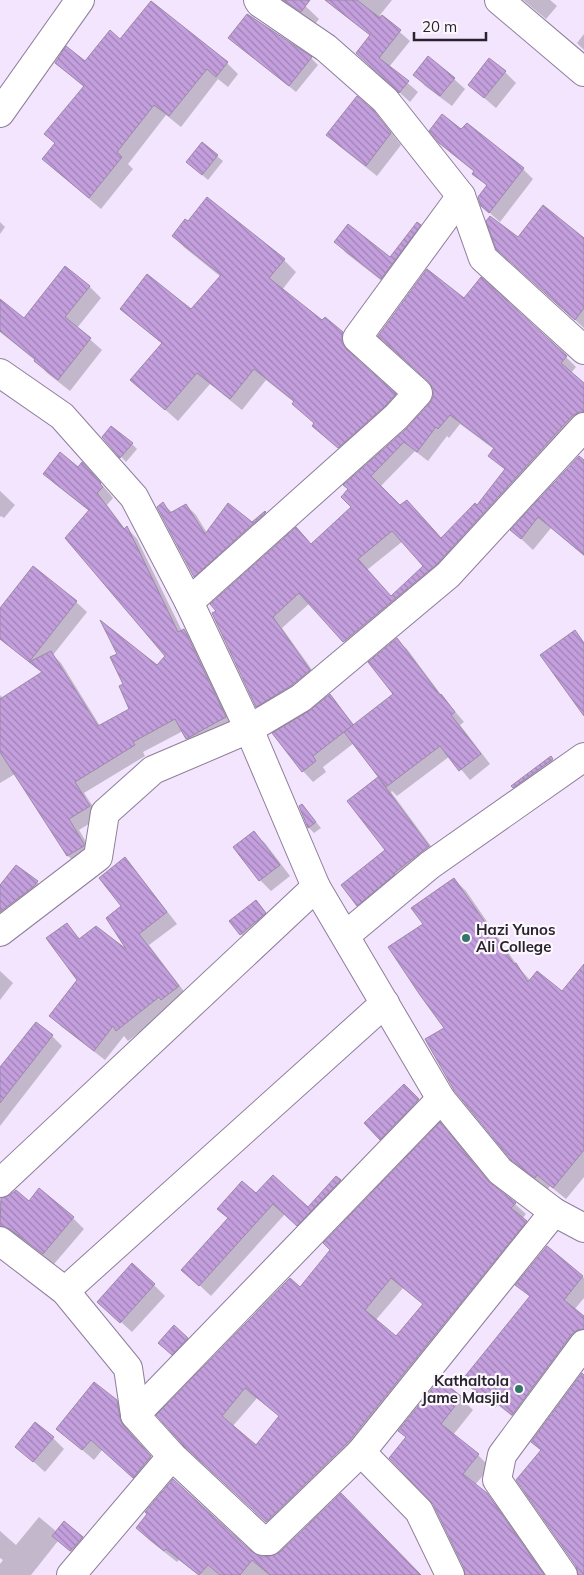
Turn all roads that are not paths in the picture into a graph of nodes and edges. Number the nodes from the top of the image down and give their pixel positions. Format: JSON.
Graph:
{"nodes":[{"id":1,"x":80,"y":0,"type":"edge"},
{"id":2,"x":258,"y":0,"type":"edge"},
{"id":3,"x":499,"y":0,"type":"edge"},
{"id":4,"x":584,"y":72,"type":"edge"},
{"id":5,"x":0,"y":113,"type":"edge"},
{"id":6,"x":461,"y":196,"type":"junction"},
{"id":7,"x":584,"y":350,"type":"edge"},
{"id":8,"x":0,"y":373,"type":"edge"},
{"id":9,"x":584,"y":428,"type":"edge"},
{"id":10,"x":189,"y":602,"type":"junction"},
{"id":11,"x":249,"y":729,"type":"junction"},
{"id":12,"x":584,"y":757,"type":"edge"},
{"id":13,"x":316,"y":887,"type":"junction"},
{"id":14,"x":0,"y":932,"type":"edge"},
{"id":15,"x":346,"y":936,"type":"junction"},
{"id":16,"x":385,"y":1003,"type":"junction"},
{"id":17,"x":442,"y":1099,"type":"junction"},
{"id":18,"x":0,"y":1183,"type":"edge"},
{"id":19,"x":554,"y":1212,"type":"junction"},
{"id":20,"x":584,"y":1228,"type":"edge"},
{"id":21,"x":0,"y":1241,"type":"edge"},
{"id":22,"x":65,"y":1291,"type":"junction"},
{"id":23,"x":584,"y":1344,"type":"edge"},
{"id":24,"x":135,"y":1415,"type":"junction"},
{"id":25,"x":360,"y":1452,"type":"junction"},
{"id":26,"x":172,"y":1456,"type":"junction"},
{"id":27,"x":71,"y":1575,"type":"edge"},
{"id":28,"x":450,"y":1575,"type":"edge"},
{"id":29,"x":564,"y":1575,"type":"edge"}],
"edges":[{"from":1,"to":5,"type":"street"},
{"from":2,"to":6,"type":"street"},
{"from":3,"to":4,"type":"street"},
{"from":6,"to":7,"type":"street"},
{"from":6,"to":10,"type":"street"},
{"from":8,"to":10,"type":"street"},
{"from":9,"to":11,"type":"street"},
{"from":10,"to":11,"type":"street"},
{"from":11,"to":13,"type":"street"},
{"from":11,"to":14,"type":"street"},
{"from":12,"to":15,"type":"street"},
{"from":13,"to":15,"type":"street"},
{"from":13,"to":18,"type":"street"},
{"from":15,"to":16,"type":"street"},
{"from":16,"to":17,"type":"street"},
{"from":16,"to":22,"type":"street"},
{"from":17,"to":19,"type":"street"},
{"from":17,"to":24,"type":"street"},
{"from":19,"to":20,"type":"street"},
{"from":19,"to":25,"type":"street"},
{"from":21,"to":22,"type":"street"},
{"from":22,"to":24,"type":"street"},
{"from":23,"to":29,"type":"street"},
{"from":24,"to":26,"type":"street"},
{"from":25,"to":26,"type":"street"},
{"from":25,"to":28,"type":"street"},
{"from":26,"to":27,"type":"street"}]}
